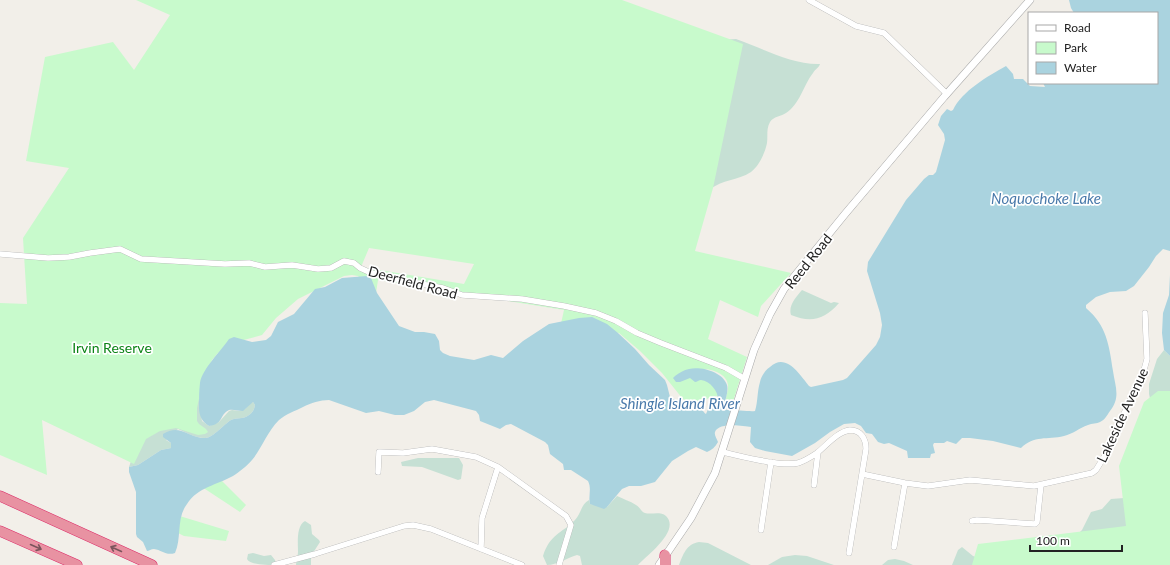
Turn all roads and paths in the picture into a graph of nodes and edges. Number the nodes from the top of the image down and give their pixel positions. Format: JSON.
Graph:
{"nodes":[{"id":1,"x":809,"y":0,"type":"edge"},
{"id":2,"x":1030,"y":0,"type":"edge"},
{"id":3,"x":947,"y":94,"type":"junction"},
{"id":4,"x":0,"y":254,"type":"edge"},
{"id":5,"x":1145,"y":313,"type":"dead end"},
{"id":6,"x":745,"y":379,"type":"junction"},
{"id":7,"x":722,"y":452,"type":"junction"},
{"id":8,"x":818,"y":452,"type":"junction"},
{"id":9,"x":771,"y":462,"type":"junction"},
{"id":10,"x":498,"y":467,"type":"junction"},
{"id":11,"x":378,"y":472,"type":"dead end"},
{"id":12,"x":862,"y":474,"type":"junction"},
{"id":13,"x":905,"y":483,"type":"junction"},
{"id":14,"x":814,"y":485,"type":"dead end"},
{"id":15,"x":1041,"y":485,"type":"junction"},
{"id":16,"x":0,"y":496,"type":"edge"},
{"id":17,"x":972,"y":522,"type":"dead end"},
{"id":18,"x":761,"y":530,"type":"dead end"},
{"id":19,"x":0,"y":531,"type":"edge"},
{"id":20,"x":894,"y":547,"type":"dead end"},
{"id":21,"x":481,"y":549,"type":"junction"},
{"id":22,"x":849,"y":553,"type":"dead end"},
{"id":23,"x":665,"y":560,"type":"edge"},
{"id":24,"x":77,"y":565,"type":"edge"},
{"id":25,"x":152,"y":565,"type":"edge"},
{"id":26,"x":274,"y":565,"type":"edge"},
{"id":27,"x":522,"y":565,"type":"edge"},
{"id":28,"x":559,"y":565,"type":"edge"},
{"id":29,"x":659,"y":565,"type":"edge"}],
"edges":[{"from":1,"to":3,"type":"street"},
{"from":2,"to":3,"type":"street","name":"Reed Road"},
{"from":3,"to":6,"type":"street","name":"Reed Road"},
{"from":4,"to":6,"type":"street","name":"Deerfield Road"},
{"from":5,"to":15,"type":"street","name":"Lakeside Avenue"},
{"from":6,"to":7,"type":"street","name":"Reed Road"},
{"from":7,"to":9,"type":"street"},
{"from":7,"to":23,"type":"street","name":"Reed Road"},
{"from":8,"to":9,"type":"street"},
{"from":8,"to":12,"type":"street"},
{"from":8,"to":14,"type":"street"},
{"from":9,"to":18,"type":"street"},
{"from":10,"to":11,"type":"street"},
{"from":10,"to":21,"type":"street"},
{"from":10,"to":28,"type":"street"},
{"from":12,"to":13,"type":"street","name":"Lakeside Avenue"},
{"from":12,"to":22,"type":"street"},
{"from":13,"to":15,"type":"street","name":"Lakeside Avenue"},
{"from":13,"to":20,"type":"street"},
{"from":15,"to":17,"type":"street"},
{"from":25,"to":16,"type":"highway","one_way":true},
{"from":19,"to":24,"type":"highway","one_way":true},
{"from":21,"to":26,"type":"street"},
{"from":21,"to":27,"type":"street"},
{"from":23,"to":29,"type":"street","name":"Reed Road"}]}
